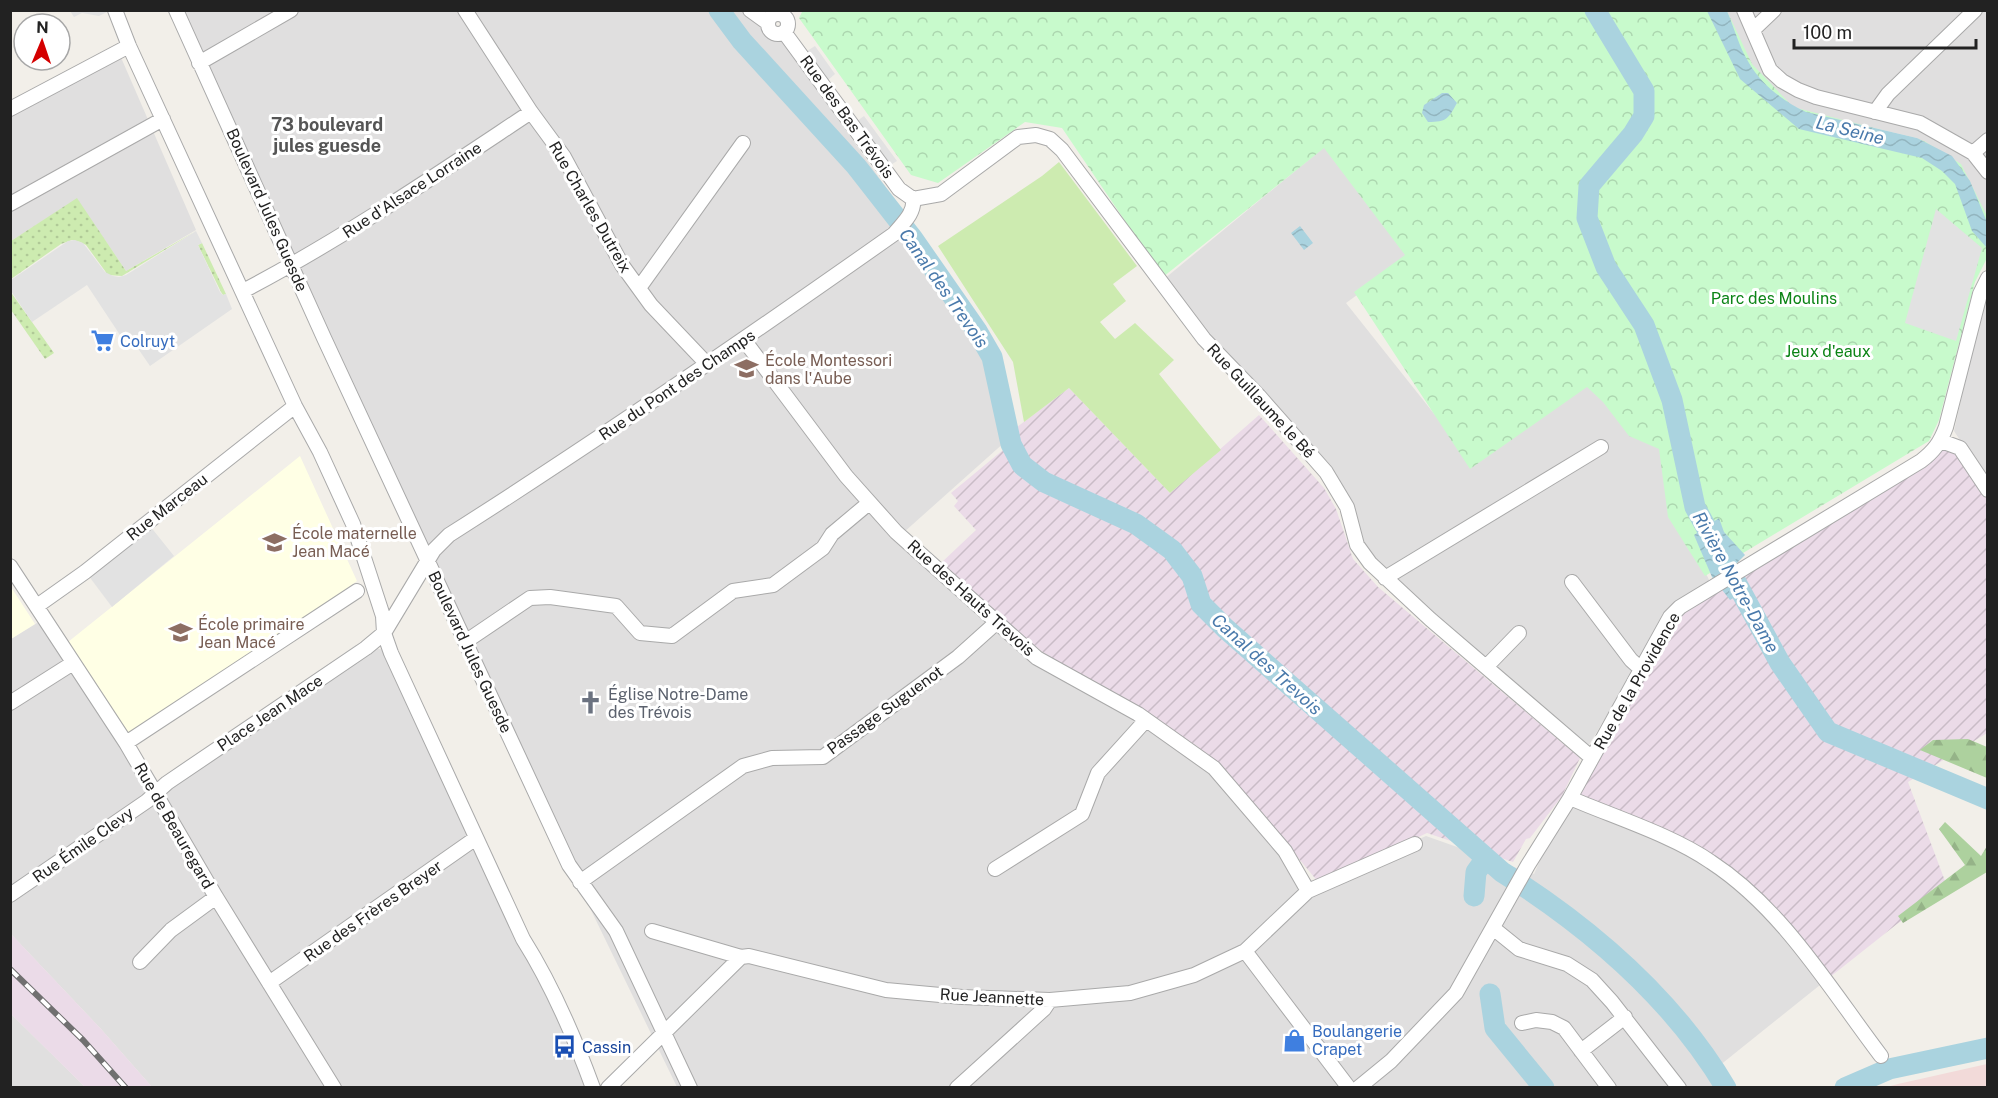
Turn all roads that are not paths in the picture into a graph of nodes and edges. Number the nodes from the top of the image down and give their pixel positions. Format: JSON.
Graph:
{"nodes":[{"id":1,"x":115,"y":10,"type":"edge"},
{"id":2,"x":176,"y":10,"type":"edge"},
{"id":3,"x":291,"y":10,"type":"edge"},
{"id":4,"x":465,"y":10,"type":"edge"},
{"id":5,"x":750,"y":10,"type":"edge"},
{"id":6,"x":1744,"y":10,"type":"edge"},
{"id":7,"x":1774,"y":10,"type":"edge"},
{"id":8,"x":1975,"y":10,"type":"edge"},
{"id":9,"x":787,"y":14,"type":"edge"},
{"id":10,"x":768,"y":23,"type":"junction"},
{"id":11,"x":1753,"y":30,"type":"junction"},
{"id":12,"x":784,"y":32,"type":"junction"},
{"id":13,"x":129,"y":46,"type":"junction"},
{"id":14,"x":199,"y":63,"type":"junction"},
{"id":15,"x":10,"y":109,"type":"edge"},
{"id":16,"x":531,"y":112,"type":"junction"},
{"id":17,"x":1875,"y":112,"type":"junction"},
{"id":18,"x":164,"y":119,"type":"junction"},
{"id":19,"x":1988,"y":140,"type":"edge"},
{"id":20,"x":743,"y":143,"type":"dead end"},
{"id":21,"x":1973,"y":153,"type":"junction"},
{"id":22,"x":1988,"y":172,"type":"edge"},
{"id":23,"x":10,"y":204,"type":"edge"},
{"id":24,"x":912,"y":205,"type":"junction"},
{"id":25,"x":292,"y":266,"type":"junction"},
{"id":26,"x":1988,"y":278,"type":"edge"},
{"id":27,"x":639,"y":288,"type":"junction"},
{"id":28,"x":243,"y":291,"type":"junction"},
{"id":29,"x":1981,"y":320,"type":"edge"},
{"id":30,"x":744,"y":340,"type":"junction"},
{"id":31,"x":707,"y":364,"type":"junction"},
{"id":32,"x":295,"y":405,"type":"junction"},
{"id":33,"x":1941,"y":441,"type":"junction"},
{"id":34,"x":1602,"y":447,"type":"dead end"},
{"id":35,"x":1988,"y":490,"type":"edge"},
{"id":36,"x":869,"y":503,"type":"junction"},
{"id":37,"x":428,"y":560,"type":"junction"},
{"id":38,"x":10,"y":566,"type":"edge"},
{"id":39,"x":1385,"y":578,"type":"junction"},
{"id":40,"x":1572,"y":582,"type":"dead end"},
{"id":41,"x":357,"y":591,"type":"dead end"},
{"id":42,"x":37,"y":606,"type":"junction"},
{"id":43,"x":997,"y":622,"type":"junction"},
{"id":44,"x":384,"y":633,"type":"junction"},
{"id":45,"x":1519,"y":633,"type":"dead end"},
{"id":46,"x":465,"y":642,"type":"junction"},
{"id":47,"x":73,"y":663,"type":"junction"},
{"id":48,"x":1486,"y":667,"type":"junction"},
{"id":49,"x":1641,"y":669,"type":"junction"},
{"id":50,"x":10,"y":703,"type":"edge"},
{"id":51,"x":1146,"y":720,"type":"junction"},
{"id":52,"x":126,"y":743,"type":"junction"},
{"id":53,"x":1592,"y":758,"type":"junction"},
{"id":54,"x":154,"y":792,"type":"junction"},
{"id":55,"x":1570,"y":798,"type":"junction"},
{"id":56,"x":476,"y":838,"type":"junction"},
{"id":57,"x":1415,"y":844,"type":"dead end"},
{"id":58,"x":995,"y":869,"type":"dead end"},
{"id":59,"x":580,"y":882,"type":"junction"},
{"id":60,"x":1308,"y":891,"type":"junction"},
{"id":61,"x":10,"y":895,"type":"edge"},
{"id":62,"x":216,"y":897,"type":"junction"},
{"id":63,"x":1493,"y":928,"type":"junction"},
{"id":64,"x":651,"y":930,"type":"dead end"},
{"id":65,"x":1245,"y":951,"type":"junction"},
{"id":66,"x":741,"y":957,"type":"junction"},
{"id":67,"x":140,"y":962,"type":"dead end"},
{"id":68,"x":269,"y":983,"type":"junction"},
{"id":69,"x":1050,"y":1000,"type":"junction"},
{"id":70,"x":1625,"y":1017,"type":"junction"},
{"id":71,"x":1522,"y":1023,"type":"dead end"},
{"id":72,"x":664,"y":1032,"type":"junction"},
{"id":73,"x":1581,"y":1051,"type":"junction"},
{"id":74,"x":1881,"y":1056,"type":"dead end"},
{"id":75,"x":334,"y":1088,"type":"edge"},
{"id":76,"x":592,"y":1088,"type":"edge"},
{"id":77,"x":608,"y":1088,"type":"edge"},
{"id":78,"x":690,"y":1088,"type":"edge"},
{"id":79,"x":957,"y":1088,"type":"edge"},
{"id":80,"x":1349,"y":1088,"type":"edge"},
{"id":81,"x":1358,"y":1088,"type":"edge"},
{"id":82,"x":1609,"y":1088,"type":"edge"},
{"id":83,"x":1679,"y":1088,"type":"edge"}],
"edges":[{"from":1,"to":13,"type":"street"},
{"from":2,"to":14,"type":"street","name":"Boulevard Jules Guesde"},
{"from":3,"to":14,"type":"street"},
{"from":4,"to":16,"type":"street","name":"Rue Charles Dutreix"},
{"from":5,"to":10,"type":"street"},
{"from":6,"to":11,"type":"street"},
{"from":7,"to":11,"type":"street"},
{"from":8,"to":17,"type":"street"},
{"from":9,"to":10,"type":"street"},
{"from":9,"to":12,"type":"street"},
{"from":10,"to":12,"type":"street"},
{"from":11,"to":17,"type":"street"},
{"from":12,"to":24,"type":"street","name":"Rue des Bas Trévois"},
{"from":13,"to":15,"type":"street"},
{"from":13,"to":18,"type":"street"},
{"from":14,"to":25,"type":"street","name":"Boulevard Jules Guesde"},
{"from":16,"to":25,"type":"street","name":"Rue d'Alsace Lorraine"},
{"from":16,"to":27,"type":"street","name":"Rue Charles Dutreix"},
{"from":17,"to":21,"type":"street"},
{"from":18,"to":23,"type":"street"},
{"from":18,"to":28,"type":"street"},
{"from":19,"to":21,"type":"street"},
{"from":20,"to":27,"type":"street"},
{"from":21,"to":22,"type":"street"},
{"from":24,"to":30,"type":"street","name":"Rue du Pont des Champs"},
{"from":24,"to":39,"type":"street","name":"Rue Guillaume le Bé"},
{"from":25,"to":28,"type":"street","name":"Rue d'Alsace Lorraine"},
{"from":25,"to":37,"type":"street","name":"Boulevard Jules Guesde"},
{"from":26,"to":29,"type":"street"},
{"from":27,"to":31,"type":"street","name":"Rue Charles Dutreix"},
{"from":28,"to":32,"type":"street"},
{"from":29,"to":33,"type":"street"},
{"from":30,"to":31,"type":"street","name":"Rue du Pont des Champs"},
{"from":30,"to":36,"type":"street","name":"Rue des Hauts Trevois"},
{"from":31,"to":37,"type":"street","name":"Rue du Pont des Champs"},
{"from":32,"to":42,"type":"street","name":"Rue Marceau"},
{"from":32,"to":44,"type":"street"},
{"from":33,"to":35,"type":"street"},
{"from":33,"to":49,"type":"street","name":"Rue de la Providence"},
{"from":34,"to":39,"type":"street"},
{"from":36,"to":43,"type":"street","name":"Rue des Hauts Trevois"},
{"from":36,"to":46,"type":"street"},
{"from":37,"to":44,"type":"street","name":"Rue du Pont des Champs"},
{"from":37,"to":46,"type":"street","name":"Boulevard Jules Guesde"},
{"from":38,"to":42,"type":"street","name":"Rue de Beauregard"},
{"from":39,"to":48,"type":"street","name":"Rue Guillaume le Bé"},
{"from":40,"to":49,"type":"street"},
{"from":41,"to":52,"type":"street"},
{"from":42,"to":47,"type":"street","name":"Rue de Beauregard"},
{"from":43,"to":51,"type":"street","name":"Rue des Hauts Trevois"},
{"from":43,"to":59,"type":"street","name":"Passage Suguenot"},
{"from":44,"to":54,"type":"street","name":"Place Jean Mace"},
{"from":44,"to":56,"type":"street"},
{"from":45,"to":48,"type":"street"},
{"from":46,"to":59,"type":"street","name":"Boulevard Jules Guesde"},
{"from":47,"to":50,"type":"street"},
{"from":47,"to":52,"type":"street","name":"Rue de Beauregard"},
{"from":48,"to":53,"type":"street","name":"Rue Guillaume le Bé"},
{"from":49,"to":53,"type":"street","name":"Rue de la Providence"},
{"from":51,"to":58,"type":"street"},
{"from":51,"to":60,"type":"street","name":"Rue des Hauts Trevois"},
{"from":52,"to":54,"type":"street","name":"Rue de Beauregard"},
{"from":53,"to":55,"type":"street","name":"Rue de la Providence"},
{"from":54,"to":61,"type":"street","name":"Rue Émile Clevy"},
{"from":54,"to":62,"type":"street","name":"Rue de Beauregard"},
{"from":55,"to":63,"type":"street","name":"Rue de la Providence"},
{"from":55,"to":74,"type":"street"},
{"from":56,"to":68,"type":"street","name":"Rue des Frères Breyer"},
{"from":56,"to":76,"type":"street"},
{"from":57,"to":60,"type":"street","name":"Rue Jeannette"},
{"from":59,"to":72,"type":"street","name":"Boulevard Jules Guesde"},
{"from":60,"to":65,"type":"street","name":"Rue Jeannette"},
{"from":62,"to":67,"type":"street"},
{"from":62,"to":68,"type":"street","name":"Rue de Beauregard"},
{"from":63,"to":70,"type":"street"},
{"from":63,"to":81,"type":"street","name":"Rue de la Providence"},
{"from":64,"to":66,"type":"street","name":"Rue Jeannette"},
{"from":65,"to":69,"type":"street","name":"Rue Jeannette"},
{"from":65,"to":80,"type":"street"},
{"from":66,"to":69,"type":"street","name":"Rue Jeannette"},
{"from":66,"to":72,"type":"street"},
{"from":68,"to":75,"type":"street","name":"Rue de Beauregard"},
{"from":69,"to":79,"type":"street"},
{"from":70,"to":73,"type":"street"},
{"from":70,"to":83,"type":"street"},
{"from":71,"to":73,"type":"street"},
{"from":72,"to":77,"type":"street"},
{"from":72,"to":78,"type":"street","name":"Boulevard Jules Guesde"},
{"from":73,"to":82,"type":"street"}]}
